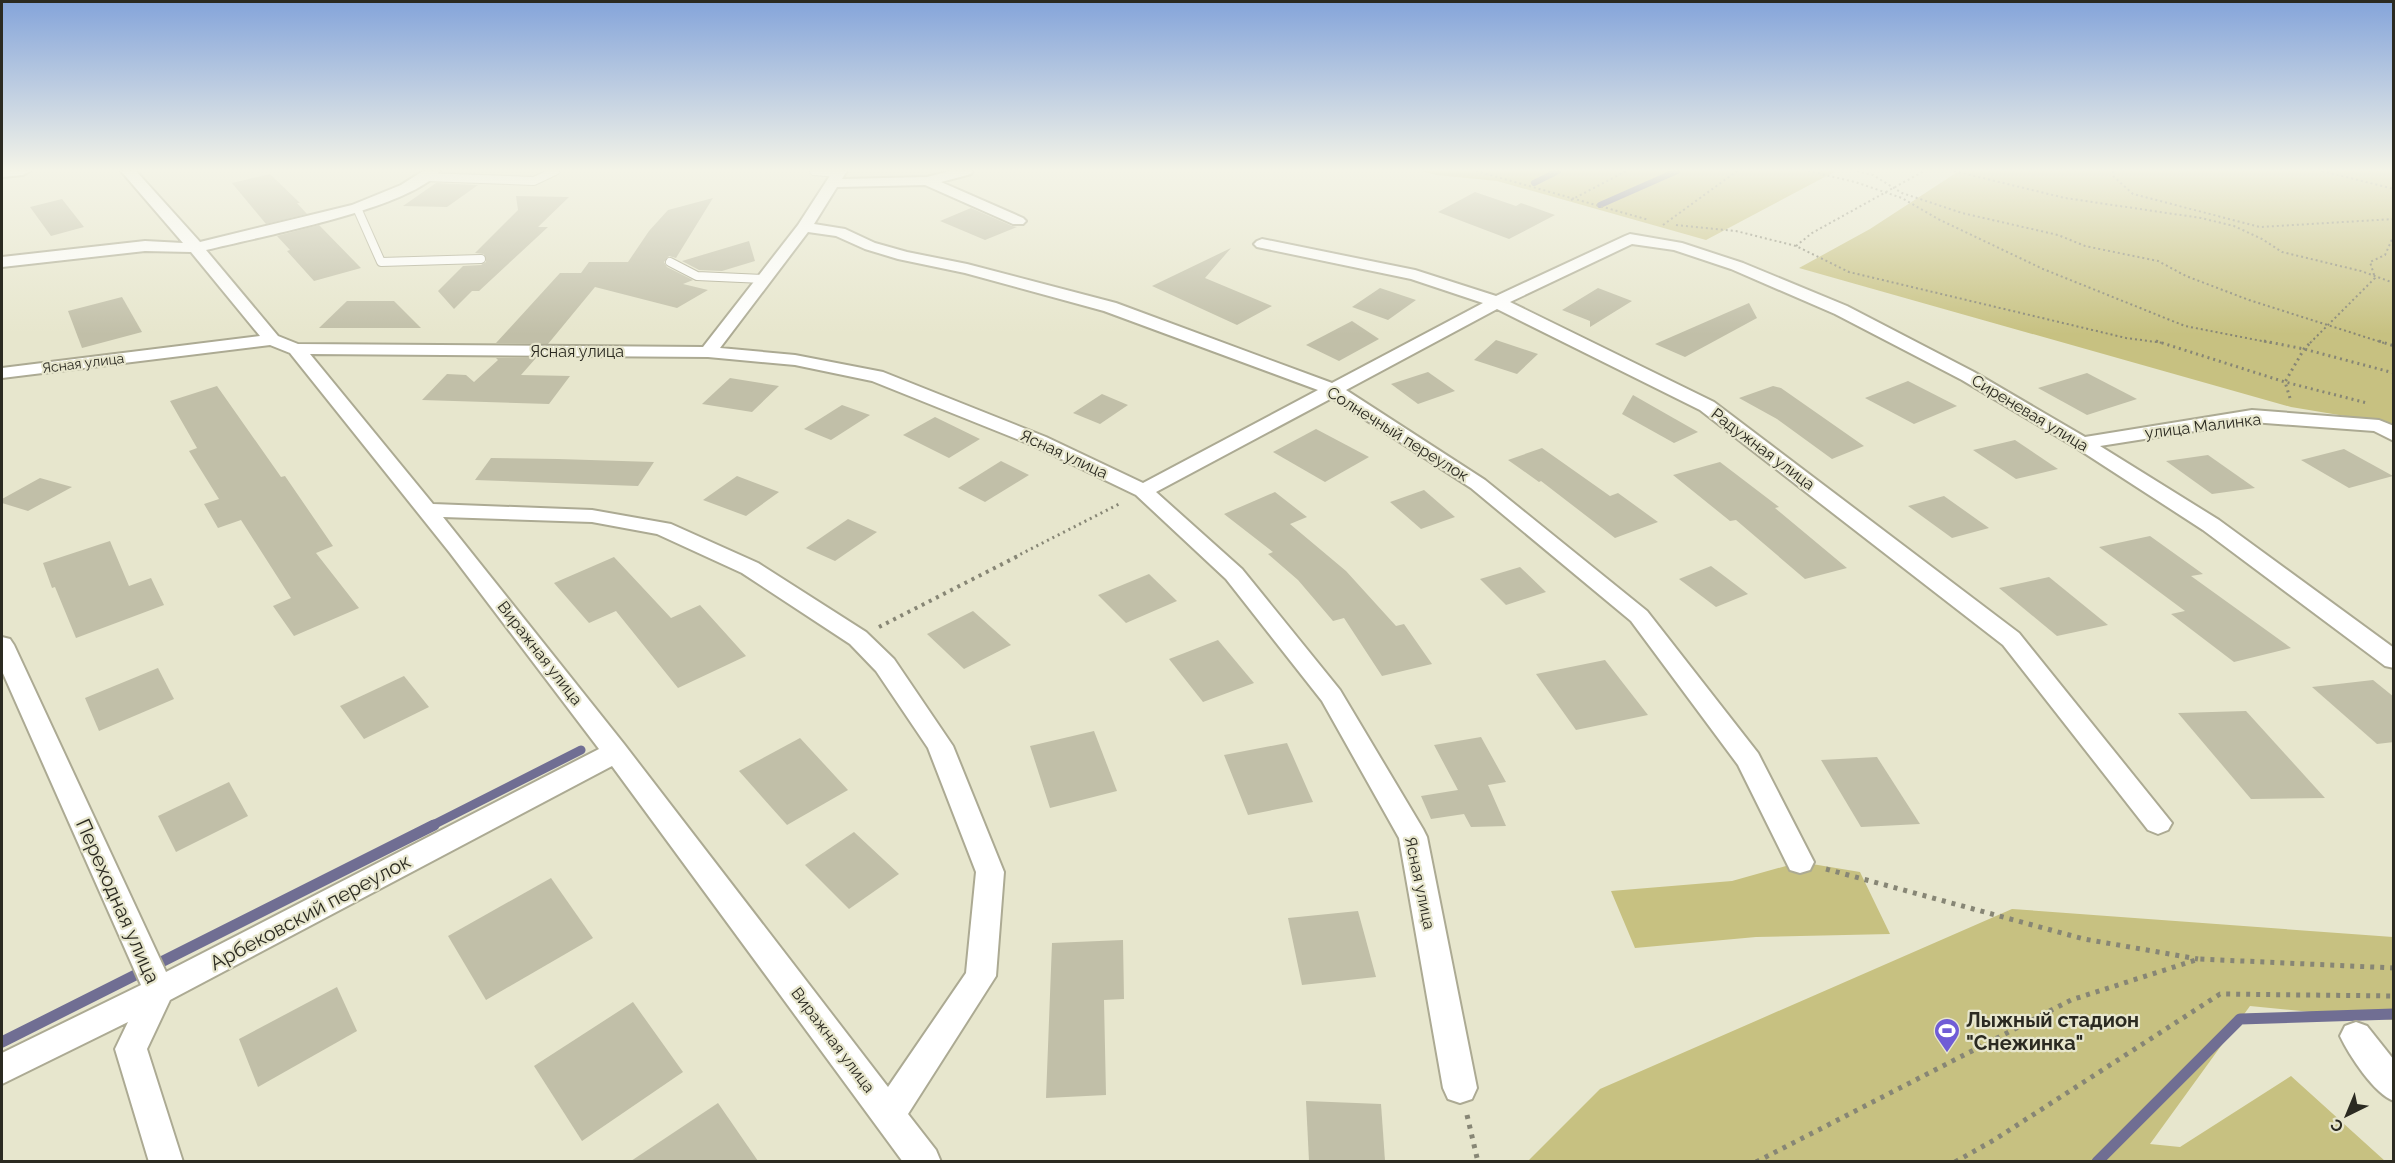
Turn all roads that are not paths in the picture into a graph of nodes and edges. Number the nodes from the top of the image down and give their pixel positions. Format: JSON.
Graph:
{"nodes":[{"id":1,"x":176,"y":225,"type":"edge"},
{"id":2,"x":287,"y":225,"type":"edge"},
{"id":3,"x":365,"y":225,"type":"edge"},
{"id":4,"x":804,"y":226,"type":"joint"},
{"id":5,"x":1262,"y":244,"type":"dead end"},
{"id":6,"x":196,"y":248,"type":"junction"},
{"id":7,"x":481,"y":258,"type":"dead end"},
{"id":8,"x":2,"y":262,"type":"edge"},
{"id":9,"x":670,"y":262,"type":"dead end"},
{"id":10,"x":763,"y":279,"type":"junction"},
{"id":11,"x":1497,"y":302,"type":"junction"},
{"id":12,"x":272,"y":340,"type":"junction"},
{"id":13,"x":296,"y":349,"type":"junction"},
{"id":14,"x":708,"y":352,"type":"junction"},
{"id":15,"x":2,"y":372,"type":"edge"},
{"id":16,"x":1333,"y":390,"type":"junction"},
{"id":17,"x":2394,"y":435,"type":"edge"},
{"id":18,"x":2082,"y":443,"type":"junction"},
{"id":19,"x":1143,"y":491,"type":"junction"},
{"id":20,"x":429,"y":510,"type":"junction"},
{"id":21,"x":2,"y":645,"type":"edge"},
{"id":22,"x":2394,"y":660,"type":"edge"},
{"id":23,"x":616,"y":752,"type":"junction"},
{"id":24,"x":2158,"y":823,"type":"dead end"},
{"id":25,"x":1800,"y":862,"type":"road end"},
{"id":26,"x":159,"y":991,"type":"junction"},
{"id":27,"x":2356,"y":1036,"type":"dead end"},
{"id":28,"x":2,"y":1069,"type":"edge"},
{"id":29,"x":2394,"y":1086,"type":"edge"},
{"id":30,"x":1460,"y":1089,"type":"road end"},
{"id":31,"x":889,"y":1113,"type":"junction"},
{"id":32,"x":166,"y":1161,"type":"edge"},
{"id":33,"x":924,"y":1161,"type":"edge"}],
"edges":[{"from":1,"to":6,"type":"street","name":"Виражная улица"},
{"from":2,"to":6,"type":"street"},
{"from":3,"to":7,"type":"lane"},
{"from":4,"to":10,"type":"street"},
{"from":4,"to":16,"type":"street","name":"Солнечный переулок"},
{"from":5,"to":11,"type":"street","name":"Радужная улица"},
{"from":6,"to":8,"type":"street"},
{"from":6,"to":12,"type":"street","name":"Виражная улица"},
{"from":9,"to":10,"type":"lane"},
{"from":10,"to":14,"type":"street"},
{"from":11,"to":16,"type":"street"},
{"from":11,"to":18,"type":"street","name":"Сиреневая улица"},
{"from":11,"to":24,"type":"street","name":"Радужная улица"},
{"from":12,"to":13,"type":"street","name":"Виражная улица"},
{"from":12,"to":15,"type":"street","name":"Ясная улица"},
{"from":13,"to":14,"type":"street","name":"Ясная улица"},
{"from":13,"to":20,"type":"street","name":"Виражная улица"},
{"from":14,"to":19,"type":"street","name":"Ясная улица"},
{"from":16,"to":19,"type":"street"},
{"from":16,"to":25,"type":"street","name":"Солнечный переулок"},
{"from":17,"to":18,"type":"street","name":"улица Малинка"},
{"from":18,"to":22,"type":"street","name":"Сиреневая улица"},
{"from":19,"to":30,"type":"street","name":"Ясная улица"},
{"from":20,"to":23,"type":"street","name":"Виражная улица"},
{"from":20,"to":31,"type":"street"},
{"from":21,"to":26,"type":"street","name":"Переходная улица"},
{"from":23,"to":26,"type":"street","name":"Арбековский переулок"},
{"from":23,"to":31,"type":"street","name":"Виражная улица"},
{"from":26,"to":28,"type":"street","name":"Арбековский переулок"},
{"from":26,"to":32,"type":"street","name":"Переходная улица"},
{"from":27,"to":29,"type":"street"},
{"from":31,"to":33,"type":"street","name":"Виражная улица"}]}
